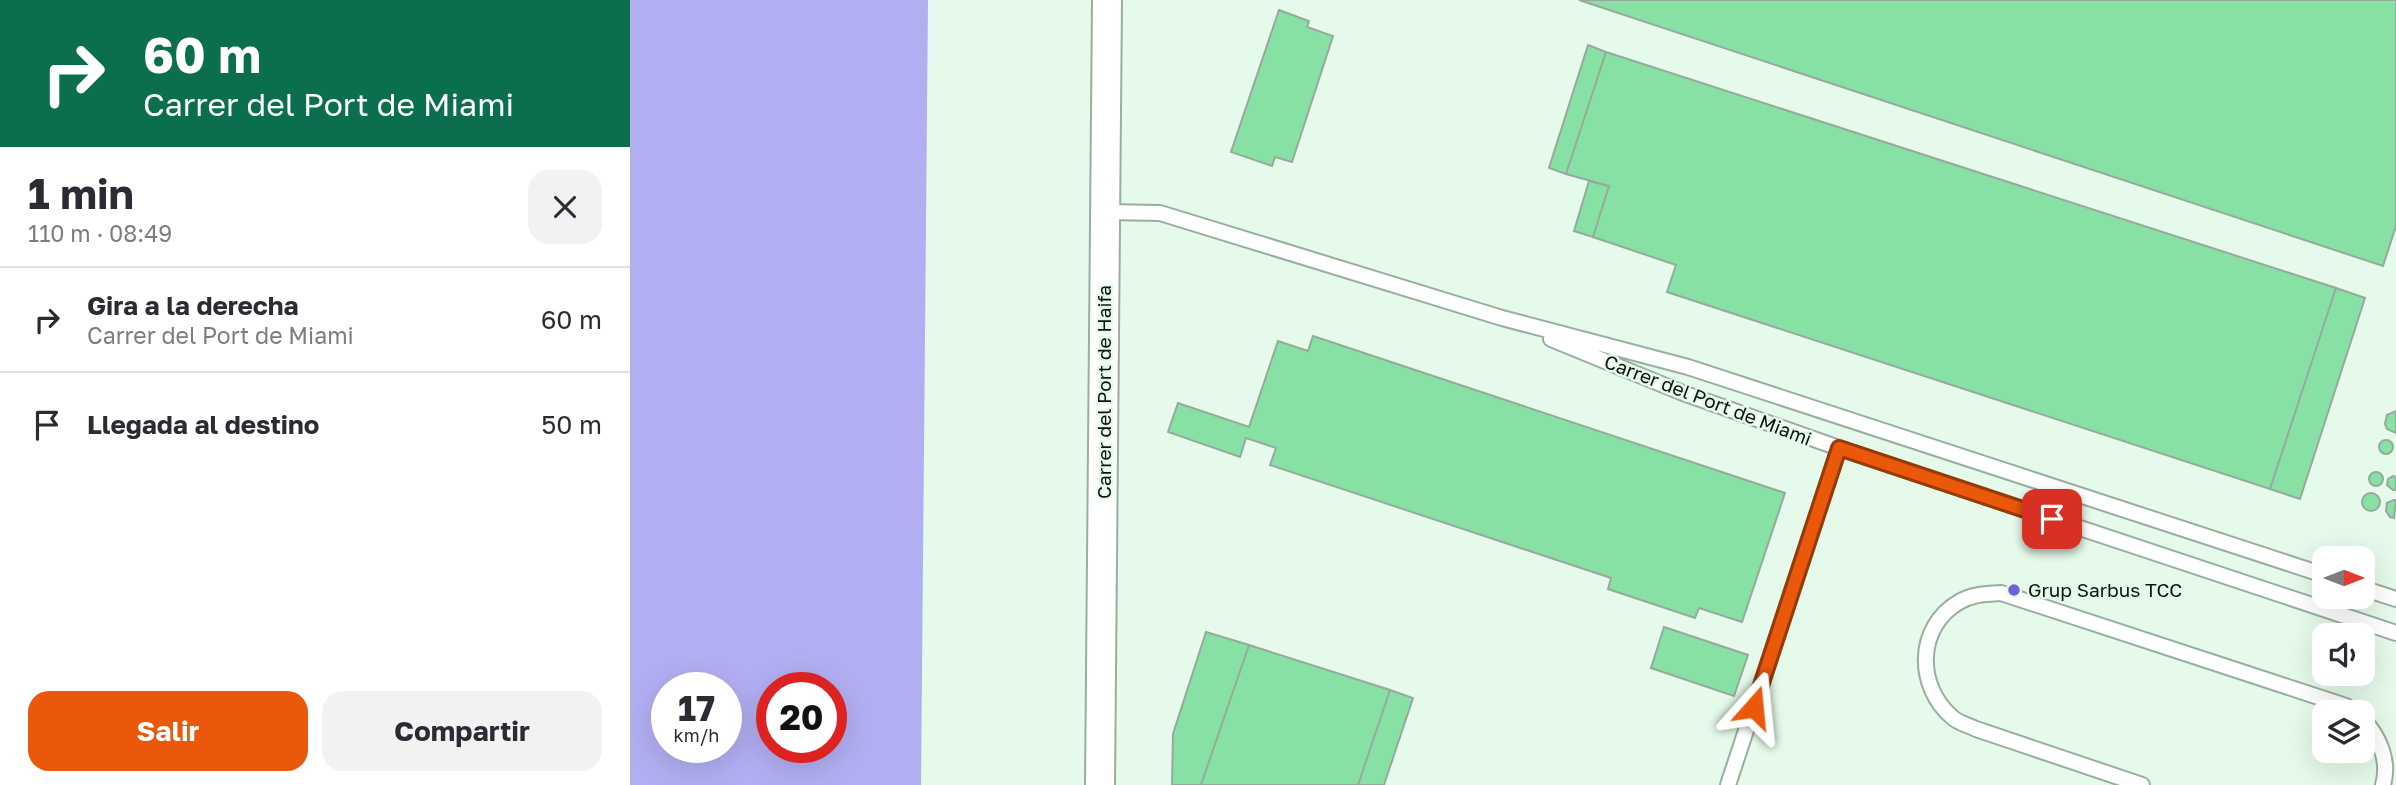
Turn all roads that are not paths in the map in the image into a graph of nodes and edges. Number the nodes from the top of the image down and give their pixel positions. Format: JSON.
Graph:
{"nodes":[{"id":1,"x":1107,"y":0,"type":"edge"},
{"id":2,"x":1105,"y":212,"type":"junction"},
{"id":3,"x":1502,"y":318,"type":"junction"},
{"id":4,"x":1839,"y":448,"type":"junction"},
{"id":5,"x":2312,"y":571,"type":"edge"},
{"id":6,"x":2375,"y":592,"type":"edge"},
{"id":7,"x":2396,"y":599,"type":"edge"},
{"id":8,"x":2396,"y":633,"type":"edge"},
{"id":9,"x":2328,"y":700,"type":"edge"},
{"id":10,"x":2375,"y":733,"type":"edge"},
{"id":11,"x":1100,"y":785,"type":"edge"},
{"id":12,"x":1728,"y":785,"type":"edge"},
{"id":13,"x":2142,"y":785,"type":"edge"},
{"id":14,"x":2383,"y":785,"type":"edge"}],
"edges":[{"from":1,"to":2,"type":"street","name":"Carrer del Port de Haifa"},
{"from":2,"to":3,"type":"lane","name":"Carrer del Port de Miami"},
{"from":2,"to":11,"type":"street","name":"Carrer del Port de Haifa"},
{"from":3,"to":4,"type":"lane","name":"Carrer del Port de Miami"},
{"from":3,"to":5,"type":"lane","name":"Carrer del Port de Miami"},
{"from":4,"to":8,"type":"lane","name":"Carrer del Port de Miami"},
{"from":4,"to":12,"type":"lane"},
{"from":6,"to":7,"type":"lane"},
{"from":9,"to":13,"type":"lane"},
{"from":10,"to":14,"type":"lane"}]}
